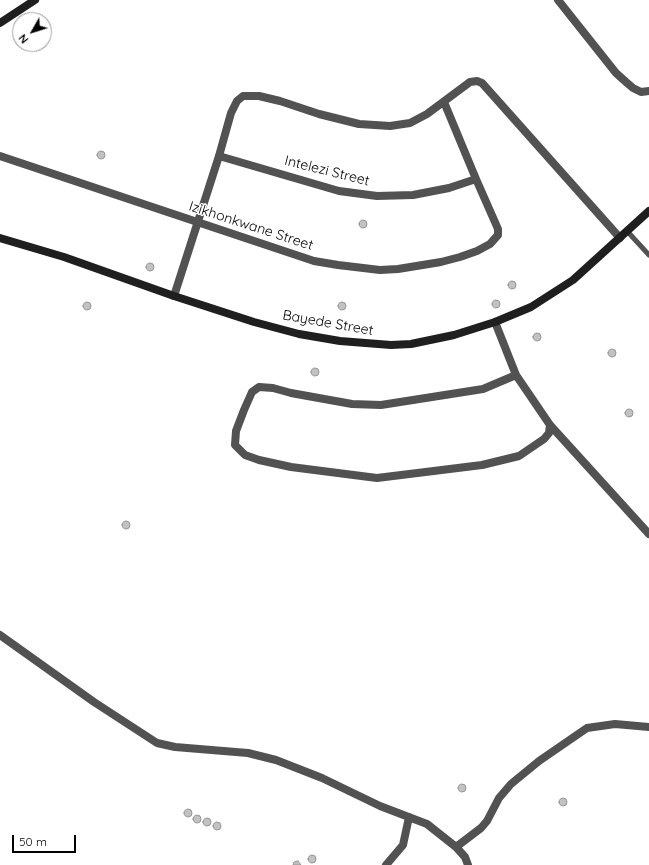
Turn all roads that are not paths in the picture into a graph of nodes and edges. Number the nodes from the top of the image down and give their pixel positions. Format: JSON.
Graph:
{"nodes":[{"id":1,"x":35,"y":0,"type":"edge"},
{"id":2,"x":558,"y":0,"type":"edge"},
{"id":3,"x":0,"y":23,"type":"edge"},
{"id":4,"x":649,"y":91,"type":"edge"},
{"id":5,"x":444,"y":102,"type":"junction"},
{"id":6,"x":0,"y":156,"type":"edge"},
{"id":7,"x":219,"y":156,"type":"junction"},
{"id":8,"x":476,"y":179,"type":"junction"},
{"id":9,"x":649,"y":211,"type":"edge"},
{"id":10,"x":197,"y":222,"type":"junction"},
{"id":11,"x":627,"y":231,"type":"junction"},
{"id":12,"x":0,"y":238,"type":"edge"},
{"id":13,"x":620,"y":238,"type":"junction"},
{"id":14,"x":649,"y":256,"type":"edge"},
{"id":15,"x":174,"y":296,"type":"junction"},
{"id":16,"x":495,"y":322,"type":"junction"},
{"id":17,"x":516,"y":375,"type":"junction"},
{"id":18,"x":550,"y":425,"type":"junction"},
{"id":19,"x":649,"y":534,"type":"edge"},
{"id":20,"x":0,"y":635,"type":"edge"},
{"id":21,"x":649,"y":727,"type":"edge"},
{"id":22,"x":409,"y":817,"type":"junction"},
{"id":23,"x":456,"y":847,"type":"junction"},
{"id":24,"x":386,"y":865,"type":"edge"},
{"id":25,"x":468,"y":865,"type":"edge"}],
"edges":[{"from":1,"to":3,"type":"street"},
{"from":2,"to":4,"type":"street"},
{"from":5,"to":7,"type":"street"},
{"from":5,"to":8,"type":"street"},
{"from":5,"to":13,"type":"street"},
{"from":6,"to":10,"type":"street","name":"Izikhonkwane Street"},
{"from":7,"to":8,"type":"street","name":"Intelezi Street"},
{"from":7,"to":10,"type":"street"},
{"from":8,"to":10,"type":"street","name":"Izikhonkwane Street"},
{"from":9,"to":11,"type":"street","name":"Bayede Street"},
{"from":10,"to":15,"type":"street"},
{"from":11,"to":13,"type":"street","name":"Bayede Street"},
{"from":11,"to":14,"type":"lane"},
{"from":12,"to":15,"type":"street","name":"Bayede Street"},
{"from":13,"to":16,"type":"street","name":"Bayede Street"},
{"from":15,"to":16,"type":"street","name":"Bayede Street"},
{"from":16,"to":17,"type":"street"},
{"from":17,"to":18,"type":"street"},
{"from":17,"to":18,"type":"street"},
{"from":18,"to":19,"type":"street"},
{"from":20,"to":22,"type":"street"},
{"from":21,"to":23,"type":"street"},
{"from":22,"to":23,"type":"street"},
{"from":22,"to":24,"type":"street"},
{"from":23,"to":25,"type":"street"}]}
